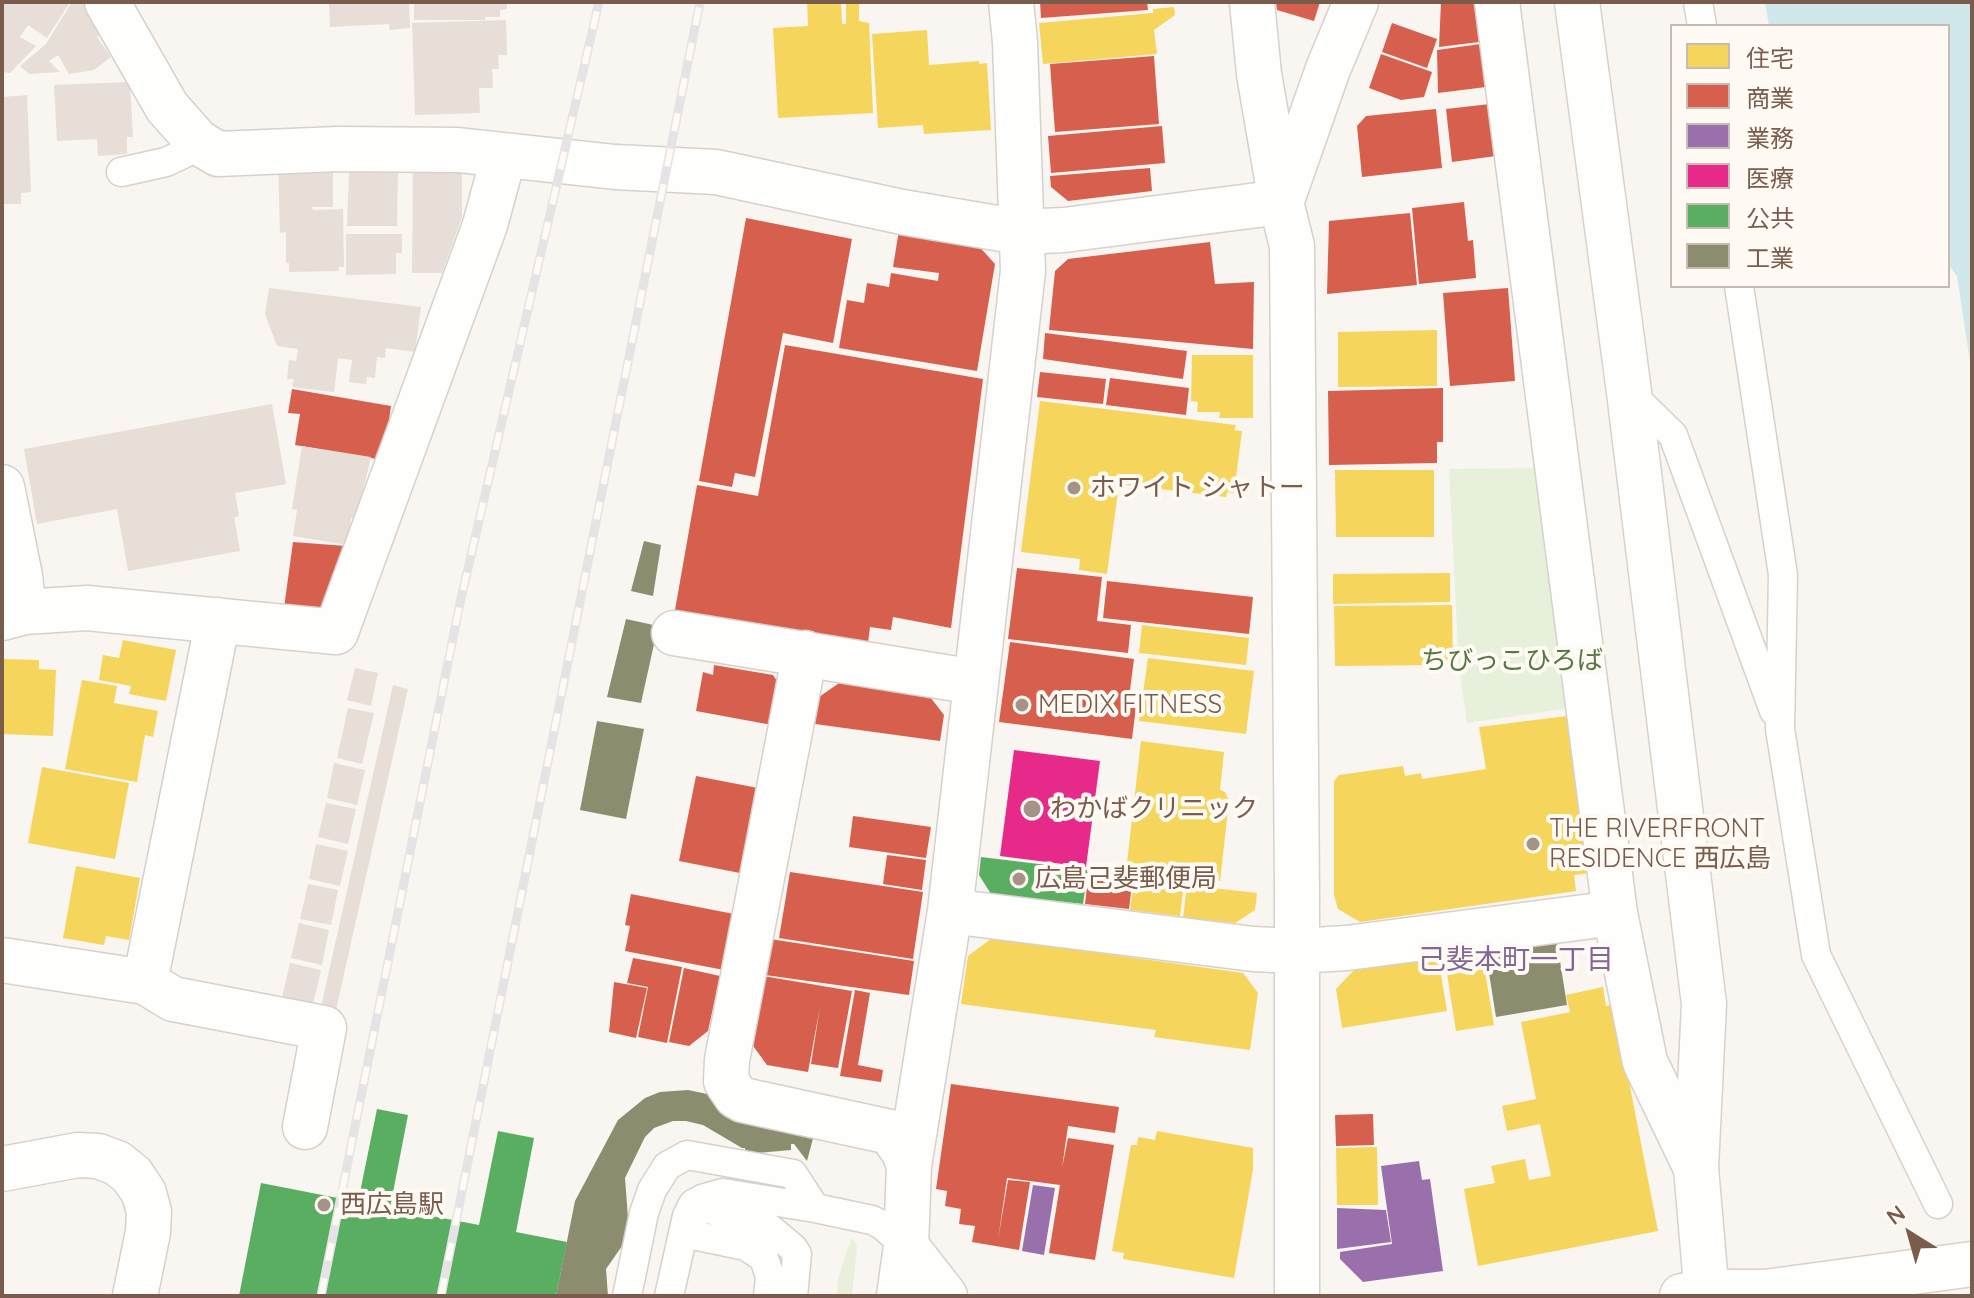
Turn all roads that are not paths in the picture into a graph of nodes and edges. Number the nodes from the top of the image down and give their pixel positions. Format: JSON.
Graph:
{"nodes":[{"id":1,"x":107,"y":2,"type":"edge"},
{"id":2,"x":1011,"y":2,"type":"edge"},
{"id":3,"x":1252,"y":2,"type":"edge"},
{"id":4,"x":1356,"y":2,"type":"edge"},
{"id":5,"x":1497,"y":2,"type":"edge"},
{"id":6,"x":1577,"y":2,"type":"edge"},
{"id":7,"x":1698,"y":2,"type":"edge"},
{"id":8,"x":1702,"y":24,"type":"edge"},
{"id":9,"x":198,"y":142,"type":"junction"},
{"id":10,"x":504,"y":155,"type":"junction"},
{"id":11,"x":121,"y":172,"type":"dead end"},
{"id":12,"x":1281,"y":202,"type":"junction"},
{"id":13,"x":1020,"y":232,"type":"junction"},
{"id":14,"x":1739,"y":288,"type":"edge"},
{"id":15,"x":1629,"y":392,"type":"junction"},
{"id":16,"x":2,"y":487,"type":"edge"},
{"id":17,"x":13,"y":615,"type":"edge"},
{"id":18,"x":218,"y":620,"type":"junction"},
{"id":19,"x":674,"y":633,"type":"dead end"},
{"id":20,"x":805,"y":653,"type":"junction"},
{"id":21,"x":975,"y":682,"type":"junction"},
{"id":22,"x":1780,"y":729,"type":"junction"},
{"id":23,"x":950,"y":911,"type":"junction"},
{"id":24,"x":1615,"y":913,"type":"junction"},
{"id":25,"x":1297,"y":951,"type":"junction"},
{"id":26,"x":2,"y":960,"type":"edge"},
{"id":27,"x":145,"y":982,"type":"junction"},
{"id":28,"x":305,"y":1127,"type":"dead end"},
{"id":29,"x":909,"y":1166,"type":"junction"},
{"id":30,"x":1696,"y":1168,"type":"junction"},
{"id":31,"x":2,"y":1169,"type":"edge"},
{"id":32,"x":1938,"y":1204,"type":"dead end"},
{"id":33,"x":815,"y":1208,"type":"junction"},
{"id":34,"x":685,"y":1225,"type":"junction"},
{"id":35,"x":906,"y":1246,"type":"junction"},
{"id":36,"x":1972,"y":1264,"type":"edge"},
{"id":37,"x":1698,"y":1295,"type":"edge"},
{"id":38,"x":135,"y":1296,"type":"edge"},
{"id":39,"x":627,"y":1296,"type":"edge"},
{"id":40,"x":669,"y":1296,"type":"edge"},
{"id":41,"x":768,"y":1296,"type":"edge"},
{"id":42,"x":793,"y":1296,"type":"edge"},
{"id":43,"x":899,"y":1296,"type":"edge"},
{"id":44,"x":945,"y":1296,"type":"edge"},
{"id":45,"x":1297,"y":1296,"type":"edge"}],
"edges":[{"from":1,"to":9,"type":"street"},
{"from":2,"to":13,"type":"street"},
{"from":3,"to":12,"type":"street"},
{"from":4,"to":12,"type":"street"},
{"from":5,"to":24,"type":"street"},
{"from":6,"to":15,"type":"street"},
{"from":7,"to":8,"type":"lane"},
{"from":9,"to":10,"type":"street"},
{"from":9,"to":11,"type":"lane"},
{"from":10,"to":13,"type":"street"},
{"from":10,"to":18,"type":"street"},
{"from":12,"to":13,"type":"street"},
{"from":12,"to":25,"type":"street"},
{"from":13,"to":21,"type":"street"},
{"from":14,"to":22,"type":"lane"},
{"from":15,"to":22,"type":"lane"},
{"from":15,"to":30,"type":"street"},
{"from":16,"to":17,"type":"street"},
{"from":17,"to":18,"type":"street"},
{"from":18,"to":27,"type":"street"},
{"from":19,"to":20,"type":"street"},
{"from":20,"to":21,"type":"street"},
{"from":20,"to":29,"type":"street"},
{"from":21,"to":23,"type":"street"},
{"from":22,"to":32,"type":"lane"},
{"from":23,"to":25,"type":"street"},
{"from":23,"to":29,"type":"street"},
{"from":24,"to":25,"type":"street"},
{"from":24,"to":30,"type":"street"},
{"from":25,"to":45,"type":"street"},
{"from":26,"to":27,"type":"street"},
{"from":27,"to":28,"type":"street"},
{"from":29,"to":35,"type":"street"},
{"from":30,"to":37,"type":"street"},
{"from":31,"to":38,"type":"street"},
{"from":33,"to":34,"type":"lane"},
{"from":33,"to":35,"type":"lane"},
{"from":33,"to":39,"type":"lane"},
{"from":34,"to":40,"type":"lane"},
{"from":34,"to":41,"type":"lane"},
{"from":34,"to":42,"type":"lane"},
{"from":35,"to":43,"type":"street"},
{"from":35,"to":44,"type":"street"},
{"from":36,"to":37,"type":"street"}]}
